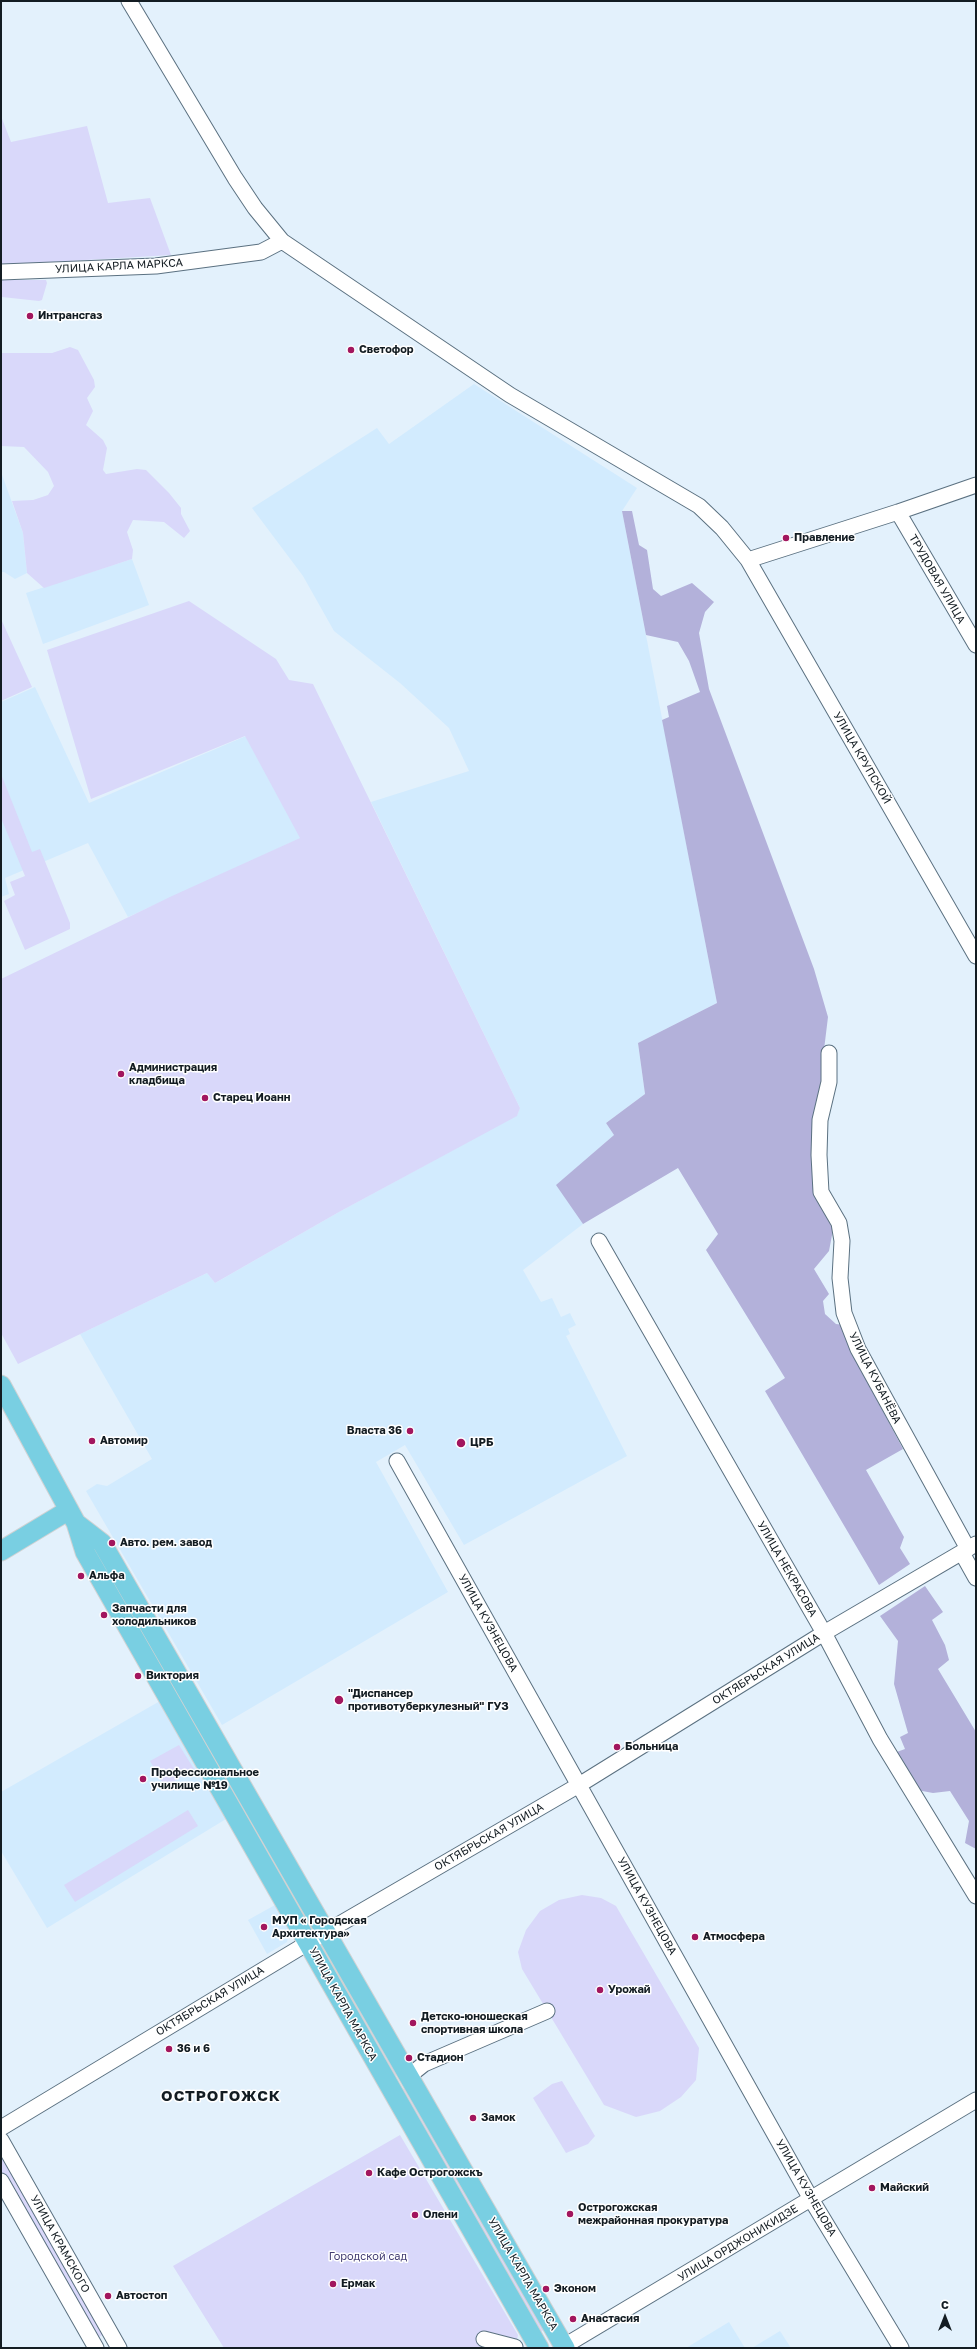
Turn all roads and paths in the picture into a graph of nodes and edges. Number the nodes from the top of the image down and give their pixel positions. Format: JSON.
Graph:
{"nodes":[{"id":1,"x":129,"y":1,"type":"edge"},
{"id":2,"x":282,"y":241,"type":"junction"},
{"id":3,"x":1,"y":272,"type":"edge"},
{"id":4,"x":976,"y":485,"type":"edge"},
{"id":5,"x":898,"y":512,"type":"junction"},
{"id":6,"x":748,"y":560,"type":"junction"},
{"id":7,"x":976,"y":645,"type":"edge"},
{"id":8,"x":976,"y":956,"type":"edge"},
{"id":9,"x":829,"y":1053,"type":"dead end"},
{"id":10,"x":599,"y":1241,"type":"dead end"},
{"id":11,"x":1,"y":1385,"type":"edge"},
{"id":12,"x":397,"y":1461,"type":"dead end"},
{"id":13,"x":73,"y":1516,"type":"junction"},
{"id":14,"x":969,"y":1549,"type":"edge"},
{"id":15,"x":1,"y":1551,"type":"edge"},
{"id":16,"x":976,"y":1578,"type":"edge"},
{"id":17,"x":824,"y":1633,"type":"junction"},
{"id":18,"x":579,"y":1785,"type":"junction"},
{"id":19,"x":976,"y":1896,"type":"edge"},
{"id":20,"x":326,"y":1932,"type":"junction"},
{"id":21,"x":308,"y":1943,"type":"junction"},
{"id":22,"x":547,"y":2011,"type":"dead end"},
{"id":23,"x":409,"y":2076,"type":"junction"},
{"id":24,"x":390,"y":2088,"type":"junction"},
{"id":25,"x":976,"y":2100,"type":"edge"},
{"id":26,"x":1,"y":2128,"type":"edge"},
{"id":27,"x":1,"y":2140,"type":"edge"},
{"id":28,"x":1,"y":2181,"type":"edge"},
{"id":29,"x":811,"y":2199,"type":"junction"},
{"id":30,"x":484,"y":2339,"type":"dead end"},
{"id":31,"x":564,"y":2347,"type":"edge"},
{"id":32,"x":96,"y":2348,"type":"edge"},
{"id":33,"x":119,"y":2348,"type":"edge"},
{"id":34,"x":515,"y":2348,"type":"edge"},
{"id":35,"x":539,"y":2348,"type":"edge"},
{"id":36,"x":901,"y":2348,"type":"edge"}],
"edges":[{"from":1,"to":2,"type":"street","name":"УЛИЦА КРУПСКОЙ"},
{"from":2,"to":3,"type":"street","name":"УЛИЦА КАРЛА МАРКСА"},
{"from":2,"to":6,"type":"street","name":"УЛИЦА КРУПСКОЙ"},
{"from":4,"to":5,"type":"street"},
{"from":5,"to":6,"type":"street"},
{"from":5,"to":7,"type":"street","name":"ТРУДОВАЯ УЛИЦА"},
{"from":6,"to":8,"type":"street","name":"УЛИЦА КРУПСКОЙ"},
{"from":9,"to":14,"type":"street","name":"УЛИЦА КУБАНЁВА"},
{"from":10,"to":17,"type":"street","name":"УЛИЦА НЕКРАСОВА"},
{"from":11,"to":13,"type":"main road","name":"УЛИЦА КАРЛА МАРКСА"},
{"from":12,"to":18,"type":"street","name":"УЛИЦА КУЗНЕЦОВА"},
{"from":13,"to":15,"type":"main road"},
{"from":13,"to":20,"type":"main road","name":"УЛИЦА КАРЛА МАРКСА"},
{"from":13,"to":21,"type":"main road","name":"УЛИЦА КАРЛА МАРКСА"},
{"from":14,"to":16,"type":"street","name":"УЛИЦА КУБАНЁВА"},
{"from":14,"to":17,"type":"street","name":"ОКТЯБРЬСКАЯ УЛИЦА"},
{"from":17,"to":18,"type":"street","name":"ОКТЯБРЬСКАЯ УЛИЦА"},
{"from":17,"to":19,"type":"street","name":"УЛИЦА НЕКРАСОВА"},
{"from":18,"to":20,"type":"street","name":"ОКТЯБРЬСКАЯ УЛИЦА"},
{"from":18,"to":29,"type":"street","name":"УЛИЦА КУЗНЕЦОВА"},
{"from":20,"to":21,"type":"street","name":"ОКТЯБРЬСКАЯ УЛИЦА"},
{"from":20,"to":23,"type":"main road","name":"УЛИЦА КАРЛА МАРКСА"},
{"from":21,"to":24,"type":"main road","name":"УЛИЦА КАРЛА МАРКСА"},
{"from":21,"to":26,"type":"street","name":"ОКТЯБРЬСКАЯ УЛИЦА"},
{"from":22,"to":23,"type":"street"},
{"from":23,"to":24,"type":"main road"},
{"from":23,"to":31,"type":"main road","name":"УЛИЦА КАРЛА МАРКСА"},
{"from":24,"to":35,"type":"main road","name":"УЛИЦА КАРЛА МАРКСА"},
{"from":25,"to":29,"type":"street","name":"УЛИЦА ОРДЖОНИКИДЗЕ"},
{"from":27,"to":33,"type":"street","name":"УЛИЦА КРАМСКОГО"},
{"from":28,"to":32,"type":"street","name":"УЛИЦА КРАМСКОГО"},
{"from":29,"to":31,"type":"street","name":"УЛИЦА ОРДЖОНИКИДЗЕ"},
{"from":29,"to":36,"type":"street","name":"УЛИЦА КУЗНЕЦОВА"},
{"from":30,"to":34,"type":"street"}]}
